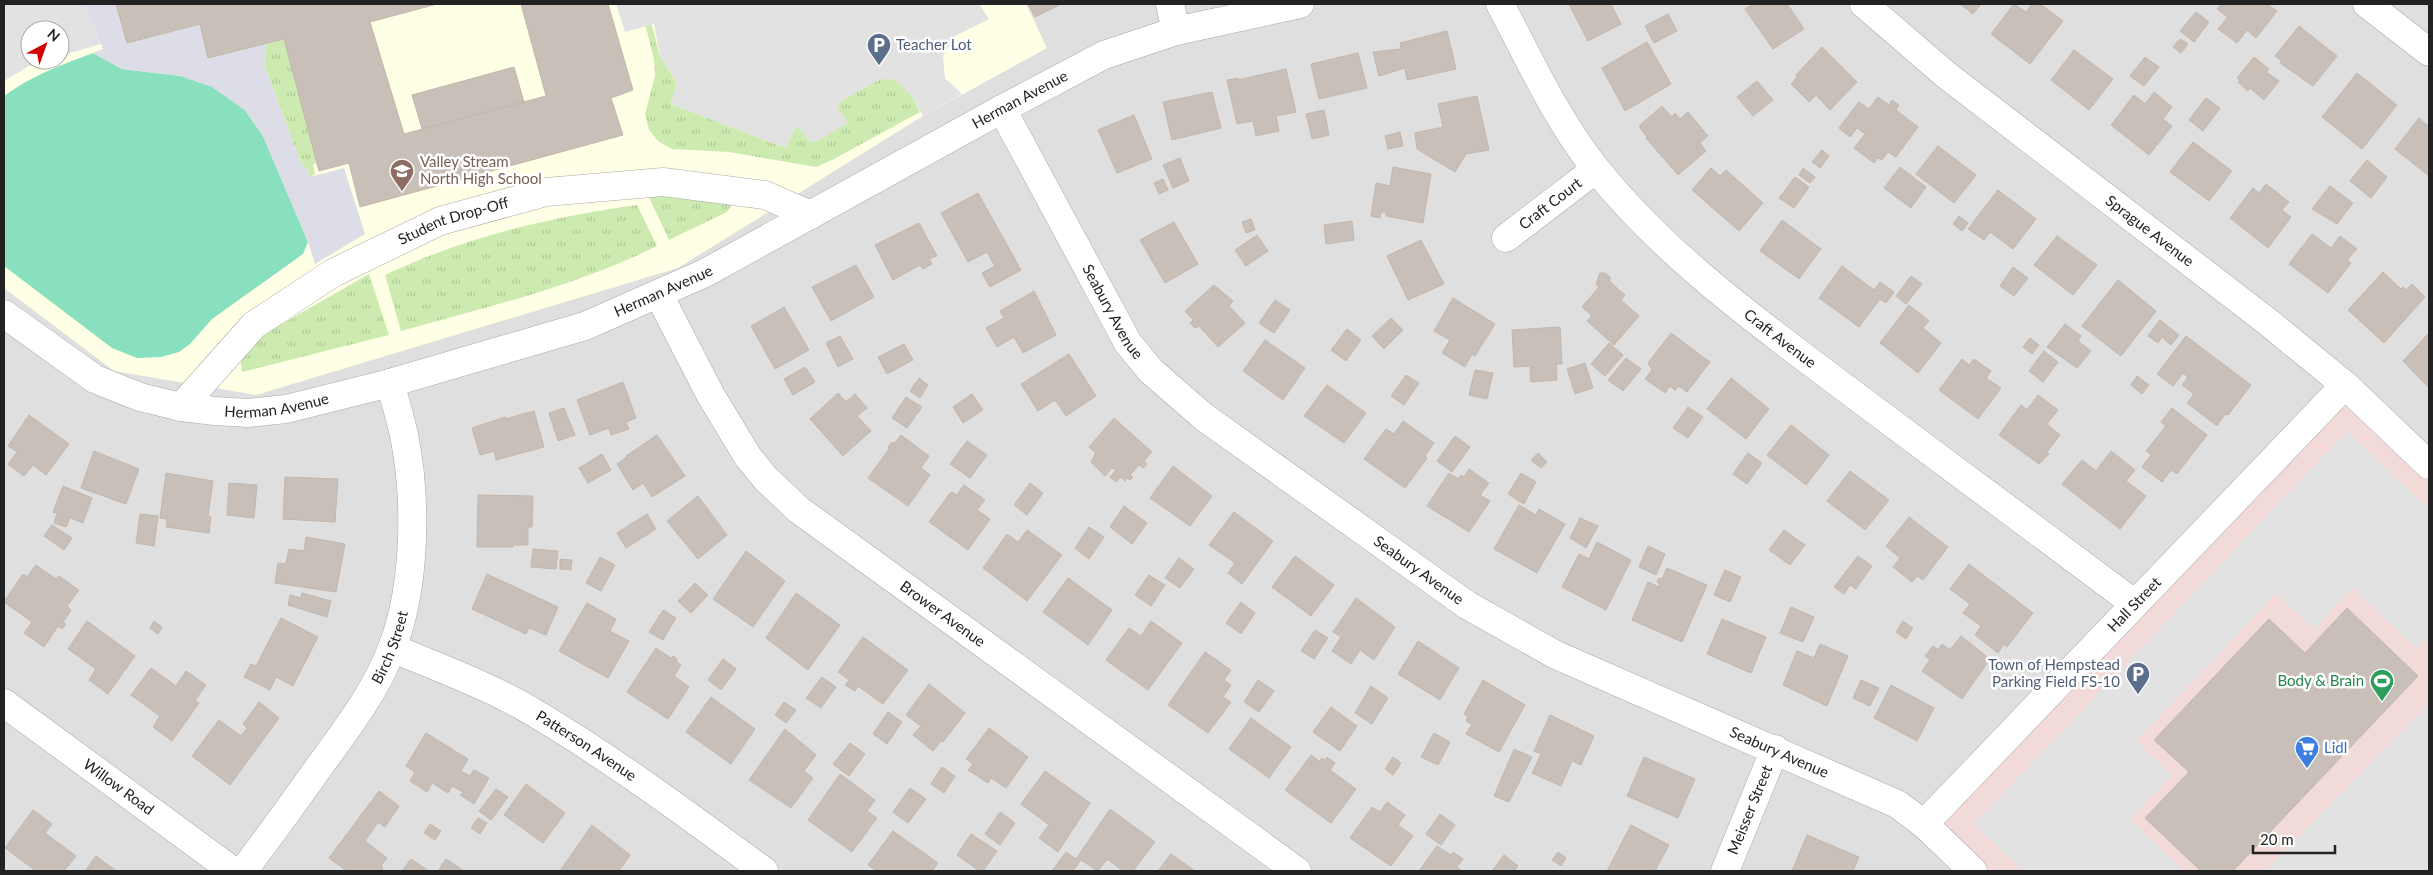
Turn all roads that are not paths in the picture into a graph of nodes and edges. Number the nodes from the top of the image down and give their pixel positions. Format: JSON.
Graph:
{"nodes":[{"id":1,"x":1170,"y":4,"type":"edge"},
{"id":2,"x":1300,"y":4,"type":"edge"},
{"id":3,"x":1500,"y":4,"type":"edge"},
{"id":4,"x":1864,"y":4,"type":"edge"},
{"id":5,"x":2367,"y":4,"type":"edge"},
{"id":6,"x":1176,"y":31,"type":"junction"},
{"id":7,"x":2429,"y":52,"type":"edge"},
{"id":8,"x":1002,"y":109,"type":"junction"},
{"id":9,"x":1596,"y":169,"type":"junction"},
{"id":10,"x":811,"y":215,"type":"junction"},
{"id":11,"x":1506,"y":238,"type":"dead end"},
{"id":12,"x":659,"y":295,"type":"junction"},
{"id":13,"x":4,"y":314,"type":"edge"},
{"id":14,"x":390,"y":383,"type":"junction"},
{"id":15,"x":2345,"y":385,"type":"junction"},
{"id":16,"x":181,"y":407,"type":"junction"},
{"id":17,"x":2429,"y":465,"type":"edge"},
{"id":18,"x":2135,"y":604,"type":"junction"},
{"id":19,"x":392,"y":648,"type":"junction"},
{"id":20,"x":4,"y":704,"type":"edge"},
{"id":21,"x":1775,"y":749,"type":"junction"},
{"id":22,"x":1924,"y":824,"type":"junction"},
{"id":23,"x":233,"y":871,"type":"edge"},
{"id":24,"x":243,"y":871,"type":"edge"},
{"id":25,"x":764,"y":871,"type":"edge"},
{"id":26,"x":1297,"y":871,"type":"edge"},
{"id":27,"x":1725,"y":871,"type":"edge"},
{"id":28,"x":1973,"y":871,"type":"edge"}],
"edges":[{"from":1,"to":6,"type":"street"},
{"from":2,"to":6,"type":"street","name":"Herman Avenue"},
{"from":3,"to":9,"type":"street","name":"Craft Avenue"},
{"from":4,"to":15,"type":"street","name":"Sprague Avenue"},
{"from":5,"to":7,"type":"street"},
{"from":6,"to":8,"type":"street","name":"Herman Avenue"},
{"from":8,"to":10,"type":"street","name":"Herman Avenue"},
{"from":8,"to":21,"type":"street","name":"Seabury Avenue"},
{"from":9,"to":11,"type":"street","name":"Craft Court"},
{"from":9,"to":18,"type":"street","name":"Craft Avenue"},
{"from":10,"to":12,"type":"street","name":"Herman Avenue"},
{"from":10,"to":16,"type":"street","name":"Student Drop-Off"},
{"from":12,"to":14,"type":"street","name":"Herman Avenue"},
{"from":12,"to":26,"type":"street","name":"Brower Avenue"},
{"from":13,"to":16,"type":"street","name":"Herman Avenue"},
{"from":14,"to":16,"type":"street","name":"Herman Avenue"},
{"from":14,"to":19,"type":"street","name":"Birch Street"},
{"from":15,"to":17,"type":"street","name":"Sprague Avenue"},
{"from":15,"to":18,"type":"street","name":"Hall Street"},
{"from":18,"to":22,"type":"street","name":"Hall Street"},
{"from":19,"to":24,"type":"street","name":"Birch Street"},
{"from":19,"to":25,"type":"street","name":"Patterson Avenue"},
{"from":20,"to":23,"type":"street","name":"Willow Road"},
{"from":21,"to":22,"type":"street","name":"Seabury Avenue"},
{"from":21,"to":27,"type":"street","name":"Meisser Street"},
{"from":22,"to":28,"type":"street","name":"Seabury Avenue"}]}
